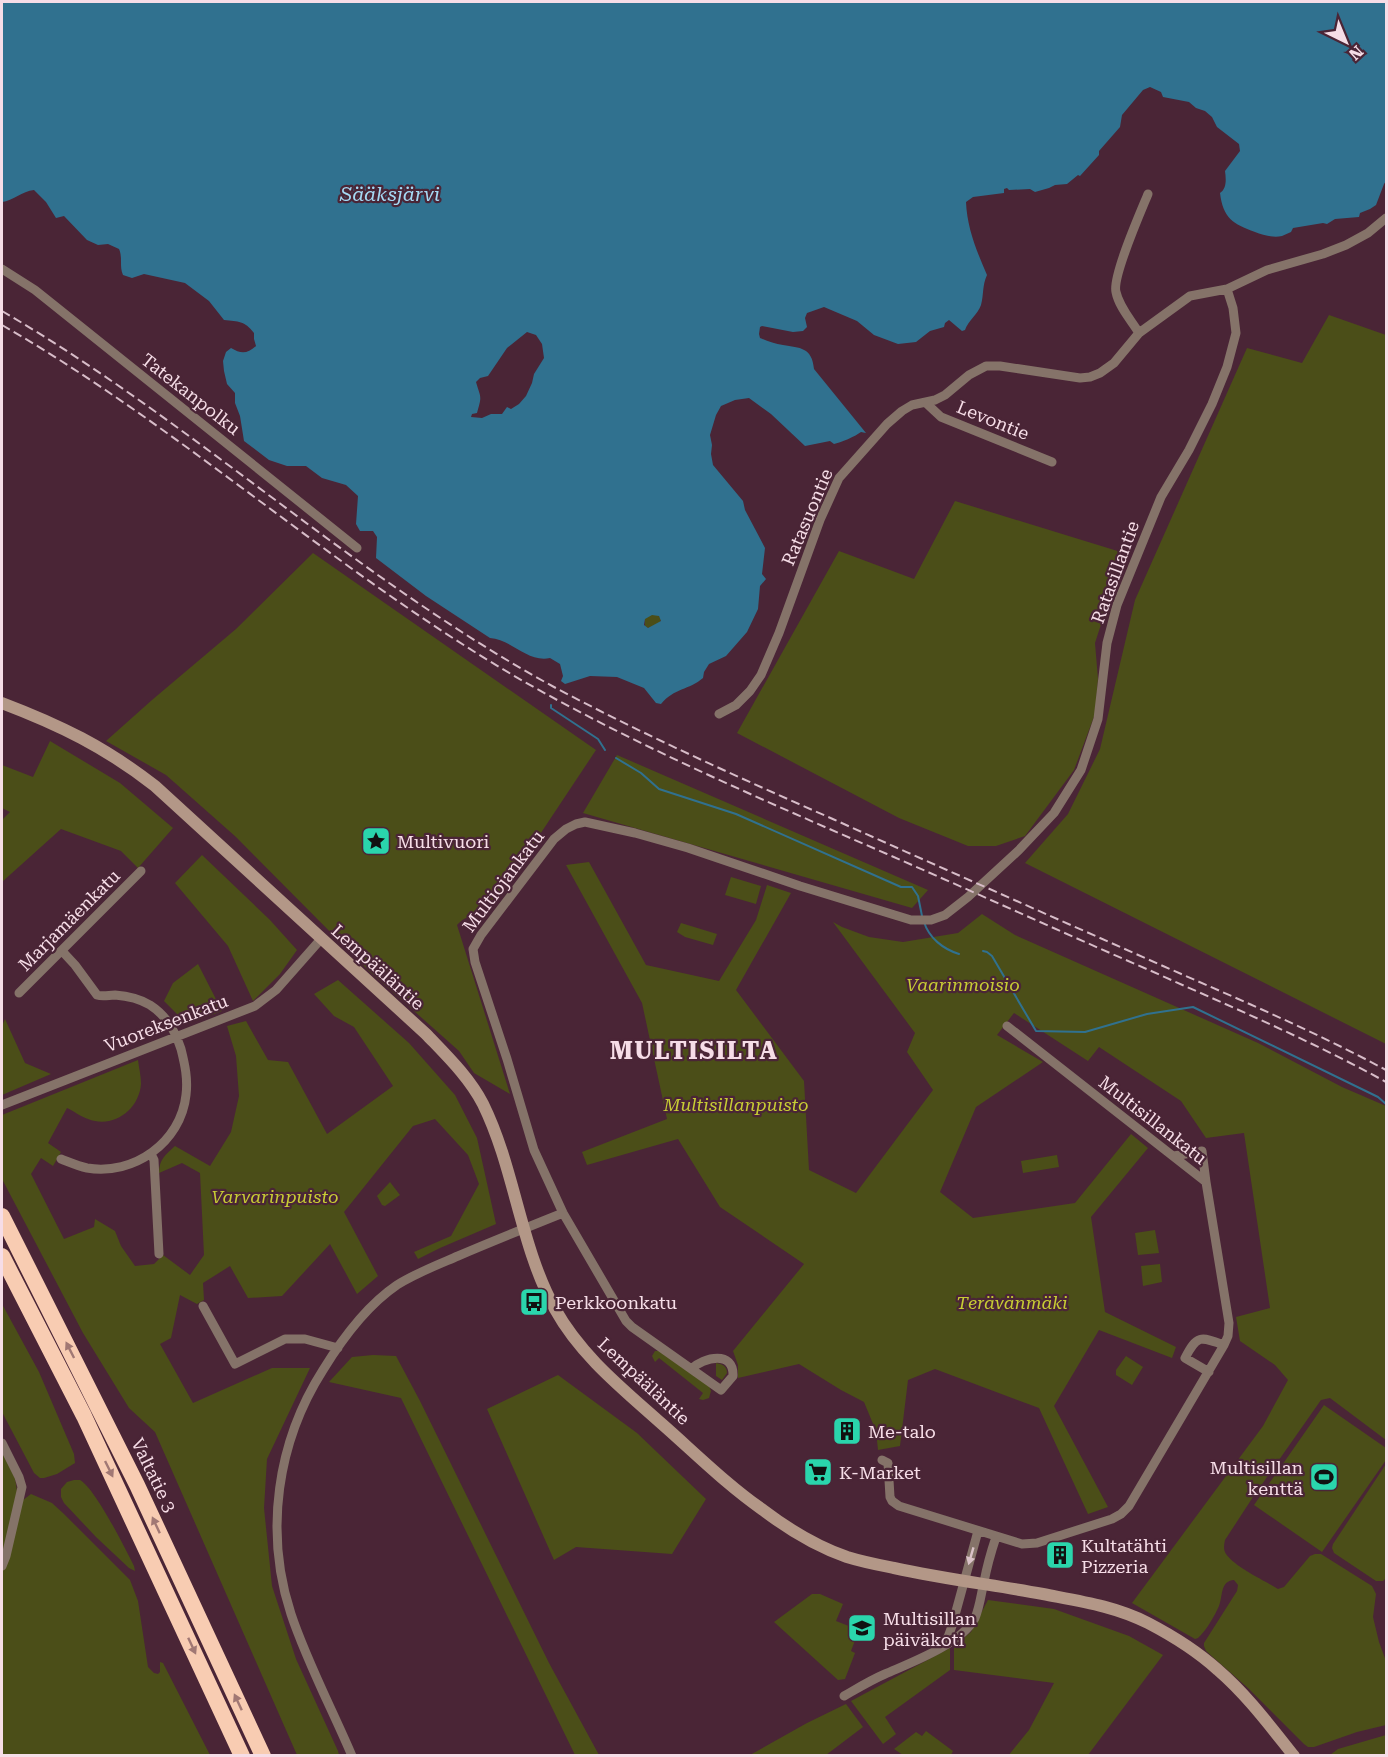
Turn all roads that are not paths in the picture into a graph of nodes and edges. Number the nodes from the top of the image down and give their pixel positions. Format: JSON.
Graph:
{"nodes":[{"id":1,"x":1148,"y":194,"type":"dead end"},
{"id":2,"x":1386,"y":218,"type":"edge"},
{"id":3,"x":2,"y":269,"type":"edge"},
{"id":4,"x":1227,"y":289,"type":"junction"},
{"id":5,"x":1139,"y":333,"type":"junction"},
{"id":6,"x":926,"y":403,"type":"junction"},
{"id":7,"x":1052,"y":462,"type":"dead end"},
{"id":8,"x":357,"y":548,"type":"dead end"},
{"id":9,"x":2,"y":703,"type":"edge"},
{"id":10,"x":719,"y":714,"type":"dead end"},
{"id":11,"x":141,"y":871,"type":"dead end"},
{"id":12,"x":825,"y":895,"type":"joint"},
{"id":13,"x":321,"y":939,"type":"junction"},
{"id":14,"x":62,"y":951,"type":"junction"},
{"id":15,"x":19,"y":993,"type":"dead end"},
{"id":16,"x":1006,"y":1026,"type":"dead end"},
{"id":17,"x":177,"y":1037,"type":"junction"},
{"id":18,"x":2,"y":1105,"type":"edge"},
{"id":19,"x":151,"y":1154,"type":"junction"},
{"id":20,"x":1174,"y":1156,"type":"junction"},
{"id":21,"x":61,"y":1159,"type":"dead end"},
{"id":22,"x":1206,"y":1182,"type":"junction"},
{"id":23,"x":563,"y":1213,"type":"junction"},
{"id":24,"x":2,"y":1216,"type":"edge"},
{"id":25,"x":524,"y":1229,"type":"junction"},
{"id":26,"x":159,"y":1254,"type":"dead end"},
{"id":27,"x":2,"y":1256,"type":"edge"},
{"id":28,"x":203,"y":1306,"type":"dead end"},
{"id":29,"x":1224,"y":1345,"type":"junction"},
{"id":30,"x":338,"y":1348,"type":"junction"},
{"id":31,"x":691,"y":1369,"type":"dead end"},
{"id":32,"x":1209,"y":1372,"type":"junction"},
{"id":33,"x":2,"y":1443,"type":"edge"},
{"id":34,"x":882,"y":1460,"type":"dead end"},
{"id":35,"x":978,"y":1531,"type":"junction"},
{"id":36,"x":996,"y":1537,"type":"junction"},
{"id":37,"x":2,"y":1566,"type":"edge"},
{"id":38,"x":964,"y":1581,"type":"junction"},
{"id":39,"x":983,"y":1584,"type":"junction"},
{"id":40,"x":939,"y":1648,"type":"junction"},
{"id":41,"x":844,"y":1696,"type":"dead end"},
{"id":42,"x":242,"y":1755,"type":"edge"},
{"id":43,"x":263,"y":1755,"type":"edge"},
{"id":44,"x":352,"y":1755,"type":"edge"},
{"id":45,"x":1294,"y":1755,"type":"edge"}],
"edges":[{"from":1,"to":5,"type":"street"},
{"from":2,"to":4,"type":"street"},
{"from":3,"to":8,"type":"street","name":"Tatekanpolku"},
{"from":4,"to":5,"type":"street","name":"Ratasuontie"},
{"from":4,"to":12,"type":"street","name":"Ratasillantie"},
{"from":5,"to":6,"type":"street","name":"Ratasuontie"},
{"from":6,"to":7,"type":"street","name":"Levontie"},
{"from":6,"to":10,"type":"street","name":"Ratasuontie"},
{"from":9,"to":13,"type":"main road","name":"Lempääläntie"},
{"from":11,"to":14,"type":"street","name":"Marjamäenkatu"},
{"from":12,"to":23,"type":"street","name":"Multiojankatu"},
{"from":13,"to":17,"type":"street","name":"Vuoreksenkatu"},
{"from":13,"to":25,"type":"main road","name":"Lempääläntie"},
{"from":14,"to":15,"type":"street","name":"Marjamäenkatu"},
{"from":14,"to":17,"type":"street"},
{"from":16,"to":20,"type":"street","name":"Multisillankatu"},
{"from":17,"to":18,"type":"street","name":"Vuoreksenkatu"},
{"from":17,"to":19,"type":"street"},
{"from":19,"to":21,"type":"street"},
{"from":19,"to":26,"type":"street"},
{"from":20,"to":22,"type":"street","name":"Multisillankatu"},
{"from":20,"to":22,"type":"street"},
{"from":22,"to":29,"type":"street","name":"Multisillankatu"},
{"from":23,"to":25,"type":"street"},
{"from":23,"to":31,"type":"street","name":"Multiojankatu"},
{"from":43,"to":24,"type":"highway","name":"Valtatie 3","one_way":true},
{"from":25,"to":30,"type":"street"},
{"from":25,"to":38,"type":"main road","name":"Lempääläntie"},
{"from":27,"to":42,"type":"highway","one_way":true},
{"from":28,"to":30,"type":"street"},
{"from":29,"to":32,"type":"street","name":"Multisillankatu"},
{"from":29,"to":32,"type":"street"},
{"from":30,"to":44,"type":"street"},
{"from":32,"to":36,"type":"street","name":"Multisillankatu"},
{"from":33,"to":37,"type":"street"},
{"from":34,"to":35,"type":"street","name":"Multisillankatu"},
{"from":35,"to":36,"type":"street","name":"Multisillankatu"},
{"from":35,"to":38,"type":"street","one_way":true},
{"from":36,"to":39,"type":"street"},
{"from":38,"to":39,"type":"main road","name":"Lempääläntie"},
{"from":38,"to":40,"type":"street"},
{"from":39,"to":40,"type":"street"},
{"from":39,"to":45,"type":"main road","name":"Lempääläntie"},
{"from":40,"to":41,"type":"street"}]}
